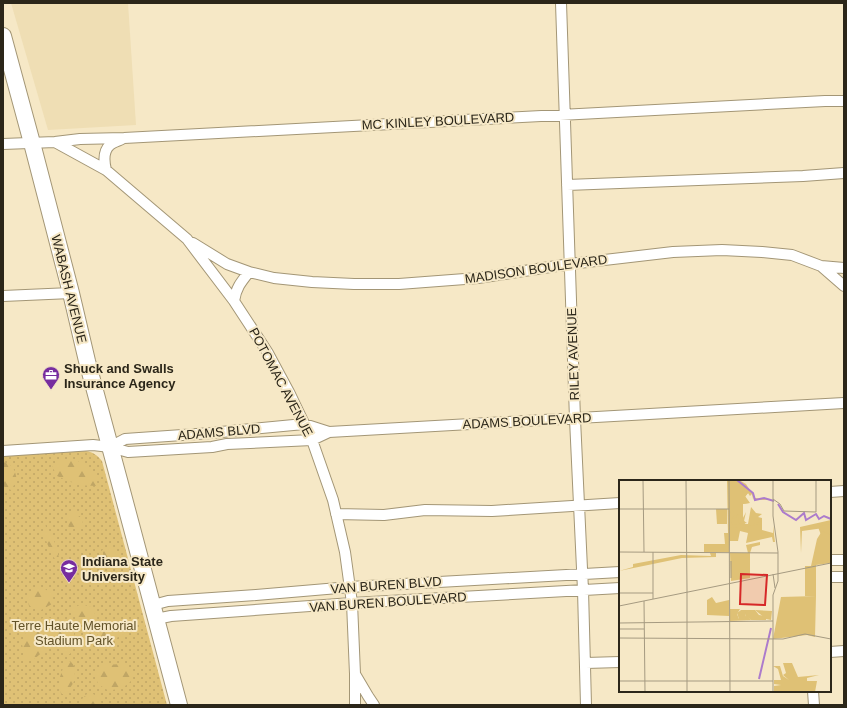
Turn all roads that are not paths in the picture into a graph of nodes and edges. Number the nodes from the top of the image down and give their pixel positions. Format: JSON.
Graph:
{"nodes":[{"id":1,"x":561,"y":3,"type":"edge"},
{"id":2,"x":3,"y":36,"type":"edge"},
{"id":3,"x":844,"y":101,"type":"edge"},
{"id":4,"x":565,"y":114,"type":"junction"},
{"id":5,"x":124,"y":138,"type":"junction"},
{"id":6,"x":55,"y":142,"type":"junction"},
{"id":7,"x":32,"y":143,"type":"junction"},
{"id":8,"x":3,"y":144,"type":"edge"},
{"id":9,"x":106,"y":170,"type":"junction"},
{"id":10,"x":844,"y":173,"type":"edge"},
{"id":11,"x":568,"y":185,"type":"junction"},
{"id":12,"x":187,"y":239,"type":"junction"},
{"id":13,"x":570,"y":264,"type":"junction"},
{"id":14,"x":821,"y":266,"type":"junction"},
{"id":15,"x":844,"y":268,"type":"edge"},
{"id":16,"x":249,"y":272,"type":"junction"},
{"id":17,"x":844,"y":286,"type":"edge"},
{"id":18,"x":71,"y":293,"type":"junction"},
{"id":19,"x":3,"y":296,"type":"edge"},
{"id":20,"x":234,"y":300,"type":"junction"},
{"id":21,"x":844,"y":403,"type":"edge"},
{"id":22,"x":575,"y":419,"type":"junction"},
{"id":23,"x":304,"y":424,"type":"junction"},
{"id":24,"x":329,"y":432,"type":"junction"},
{"id":25,"x":211,"y":433,"type":"junction"},
{"id":26,"x":312,"y":440,"type":"junction"},
{"id":27,"x":110,"y":447,"type":"junction"},
{"id":28,"x":212,"y":447,"type":"junction"},
{"id":29,"x":3,"y":451,"type":"edge"},
{"id":30,"x":844,"y":491,"type":"edge"},
{"id":31,"x":831,"y":492,"type":"edge"},
{"id":32,"x":619,"y":503,"type":"edge"},
{"id":33,"x":579,"y":506,"type":"junction"},
{"id":34,"x":336,"y":514,"type":"junction"},
{"id":35,"x":831,"y":560,"type":"edge"},
{"id":36,"x":844,"y":560,"type":"edge"},
{"id":37,"x":619,"y":572,"type":"edge"},
{"id":38,"x":582,"y":574,"type":"junction"},
{"id":39,"x":844,"y":577,"type":"edge"},
{"id":40,"x":831,"y":578,"type":"edge"},
{"id":41,"x":350,"y":587,"type":"junction"},
{"id":42,"x":619,"y":588,"type":"edge"},
{"id":43,"x":583,"y":590,"type":"junction"},
{"id":44,"x":352,"y":604,"type":"junction"},
{"id":45,"x":155,"y":612,"type":"junction"},
{"id":46,"x":844,"y":651,"type":"edge"},
{"id":47,"x":831,"y":652,"type":"edge"},
{"id":48,"x":619,"y":662,"type":"edge"},
{"id":49,"x":586,"y":663,"type":"junction"},
{"id":50,"x":355,"y":674,"type":"junction"},
{"id":51,"x":813,"y":692,"type":"edge"},
{"id":52,"x":179,"y":705,"type":"edge"},
{"id":53,"x":355,"y":705,"type":"edge"},
{"id":54,"x":374,"y":705,"type":"edge"},
{"id":55,"x":586,"y":705,"type":"edge"},
{"id":56,"x":814,"y":705,"type":"edge"}],
"edges":[{"from":1,"to":4,"type":"street","name":"RILEY AVENUE"},
{"from":2,"to":7,"type":"main road","name":"WABASH AVENUE"},
{"from":3,"to":4,"type":"street","name":"MC KINLEY BOULEVARD"},
{"from":4,"to":5,"type":"street","name":"MC KINLEY BOULEVARD"},
{"from":4,"to":11,"type":"street","name":"RILEY AVENUE"},
{"from":5,"to":6,"type":"street","name":"MC KINLEY BOULEVARD"},
{"from":5,"to":9,"type":"street"},
{"from":6,"to":7,"type":"street","name":"MC KINLEY BOULEVARD"},
{"from":6,"to":9,"type":"street","name":"POTOMAC AVENUE"},
{"from":7,"to":8,"type":"street","name":"MC KINLEY BOULEVARD"},
{"from":7,"to":18,"type":"main road","name":"WABASH AVENUE"},
{"from":9,"to":12,"type":"street","name":"POTOMAC AVENUE"},
{"from":10,"to":11,"type":"street"},
{"from":11,"to":13,"type":"street","name":"RILEY AVENUE"},
{"from":12,"to":16,"type":"street","name":"MADISON BOULEVARD"},
{"from":12,"to":20,"type":"street","name":"POTOMAC AVENUE"},
{"from":13,"to":14,"type":"street","name":"MADISON BOULEVARD"},
{"from":13,"to":16,"type":"street","name":"MADISON BOULEVARD"},
{"from":13,"to":22,"type":"street","name":"RILEY AVENUE"},
{"from":14,"to":15,"type":"street","name":"MADISON BOULEVARD"},
{"from":14,"to":17,"type":"street","name":"MADISON BOULEVARD"},
{"from":16,"to":20,"type":"street"},
{"from":18,"to":19,"type":"street"},
{"from":18,"to":27,"type":"main road","name":"WABASH AVENUE"},
{"from":20,"to":23,"type":"street","name":"POTOMAC AVENUE"},
{"from":21,"to":22,"type":"street","name":"ADAMS BOULEVARD"},
{"from":22,"to":24,"type":"street","name":"ADAMS BOULEVARD"},
{"from":22,"to":33,"type":"street","name":"RILEY AVENUE"},
{"from":23,"to":24,"type":"street","name":"ADAMS BLVD"},
{"from":23,"to":25,"type":"street","name":"ADAMS BLVD"},
{"from":23,"to":26,"type":"street","name":"POTOMAC AVENUE"},
{"from":24,"to":26,"type":"street","name":"ADAMS BOULEVARD"},
{"from":25,"to":27,"type":"street","name":"ADAMS BLVD"},
{"from":25,"to":28,"type":"street"},
{"from":26,"to":28,"type":"street","name":"ADAMS BOULEVARD"},
{"from":26,"to":34,"type":"street","name":"POTOMAC AVENUE"},
{"from":27,"to":28,"type":"street","name":"ADAMS BOULEVARD"},
{"from":27,"to":29,"type":"street","name":"ADAMS BOULEVARD"},
{"from":27,"to":45,"type":"main road","name":"WABASH AVENUE"},
{"from":30,"to":31,"type":"street"},
{"from":32,"to":33,"type":"street"},
{"from":33,"to":34,"type":"street"},
{"from":33,"to":38,"type":"street","name":"RILEY AVENUE"},
{"from":34,"to":41,"type":"street","name":"POTOMAC AVENUE"},
{"from":35,"to":36,"type":"street"},
{"from":37,"to":38,"type":"street","name":"VAN BUREN BLVD"},
{"from":38,"to":41,"type":"street","name":"VAN BUREN BLVD"},
{"from":38,"to":43,"type":"street","name":"RILEY AVENUE"},
{"from":39,"to":40,"type":"street"},
{"from":41,"to":44,"type":"street","name":"POTOMAC AVENUE"},
{"from":41,"to":45,"type":"street","name":"VAN BUREN BLVD"},
{"from":42,"to":43,"type":"street","name":"VAN BUREN BOULEVARD"},
{"from":43,"to":44,"type":"street","name":"VAN BUREN BOULEVARD"},
{"from":43,"to":49,"type":"street","name":"RILEY AVENUE"},
{"from":44,"to":45,"type":"street","name":"VAN BUREN BOULEVARD"},
{"from":44,"to":50,"type":"street","name":"POTOMAC AVENUE"},
{"from":45,"to":52,"type":"main road","name":"WABASH AVENUE"},
{"from":46,"to":47,"type":"street"},
{"from":48,"to":49,"type":"street"},
{"from":49,"to":55,"type":"street","name":"RILEY AVENUE"},
{"from":50,"to":53,"type":"street","name":"POTOMAC AVENUE"},
{"from":50,"to":54,"type":"street"},
{"from":51,"to":56,"type":"street"}]}
